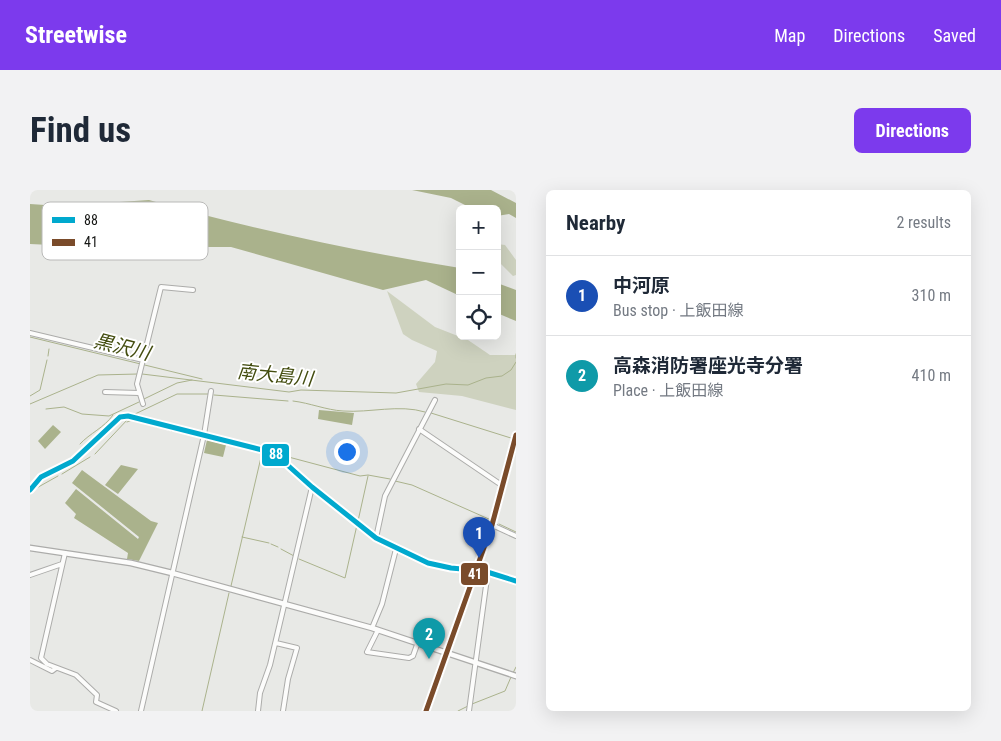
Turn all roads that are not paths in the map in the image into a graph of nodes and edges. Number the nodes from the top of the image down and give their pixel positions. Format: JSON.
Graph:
{"nodes":[{"id":1,"x":193,"y":290,"type":"dead end"},
{"id":2,"x":30,"y":333,"type":"edge"},
{"id":3,"x":141,"y":367,"type":"junction"},
{"id":4,"x":211,"y":391,"type":"dead end"},
{"id":5,"x":105,"y":392,"type":"dead end"},
{"id":6,"x":139,"y":393,"type":"junction"},
{"id":7,"x":435,"y":400,"type":"dead end"},
{"id":8,"x":143,"y":404,"type":"dead end"},
{"id":9,"x":419,"y":429,"type":"junction"},
{"id":10,"x":204,"y":435,"type":"junction"},
{"id":11,"x":516,"y":436,"type":"edge"},
{"id":12,"x":500,"y":484,"type":"dead end"},
{"id":13,"x":312,"y":487,"type":"junction"},
{"id":14,"x":30,"y":490,"type":"edge"},
{"id":15,"x":492,"y":525,"type":"junction"},
{"id":16,"x":516,"y":536,"type":"edge"},
{"id":17,"x":376,"y":538,"type":"junction"},
{"id":18,"x":30,"y":548,"type":"edge"},
{"id":19,"x":396,"y":548,"type":"junction"},
{"id":20,"x":65,"y":553,"type":"junction"},
{"id":21,"x":62,"y":564,"type":"junction"},
{"id":22,"x":478,"y":570,"type":"junction"},
{"id":23,"x":488,"y":572,"type":"junction"},
{"id":24,"x":172,"y":574,"type":"junction"},
{"id":25,"x":30,"y":575,"type":"edge"},
{"id":26,"x":516,"y":581,"type":"edge"},
{"id":27,"x":285,"y":605,"type":"junction"},
{"id":28,"x":372,"y":628,"type":"junction"},
{"id":29,"x":378,"y":630,"type":"junction"},
{"id":30,"x":418,"y":642,"type":"junction"},
{"id":31,"x":276,"y":643,"type":"junction"},
{"id":32,"x":447,"y":652,"type":"junction"},
{"id":33,"x":30,"y":660,"type":"edge"},
{"id":34,"x":476,"y":661,"type":"junction"},
{"id":35,"x":56,"y":668,"type":"junction"},
{"id":36,"x":516,"y":675,"type":"edge"},
{"id":37,"x":469,"y":707,"type":"edge"},
{"id":38,"x":116,"y":711,"type":"edge"},
{"id":39,"x":141,"y":711,"type":"edge"},
{"id":40,"x":258,"y":711,"type":"edge"},
{"id":41,"x":283,"y":711,"type":"edge"},
{"id":42,"x":426,"y":711,"type":"edge"}],
"edges":[{"from":1,"to":3,"type":"street"},
{"from":2,"to":3,"type":"street"},
{"from":3,"to":6,"type":"street"},
{"from":4,"to":10,"type":"street"},
{"from":5,"to":6,"type":"street"},
{"from":6,"to":8,"type":"street"},
{"from":7,"to":9,"type":"street"},
{"from":9,"to":12,"type":"street"},
{"from":9,"to":17,"type":"street"},
{"from":10,"to":13,"type":"street"},
{"from":10,"to":14,"type":"street"},
{"from":10,"to":24,"type":"street"},
{"from":11,"to":15,"type":"main road"},
{"from":13,"to":17,"type":"street"},
{"from":13,"to":27,"type":"street"},
{"from":15,"to":16,"type":"street"},
{"from":15,"to":22,"type":"main road"},
{"from":17,"to":19,"type":"street"},
{"from":18,"to":20,"type":"street"},
{"from":19,"to":22,"type":"street"},
{"from":19,"to":28,"type":"street"},
{"from":20,"to":21,"type":"street"},
{"from":20,"to":24,"type":"street"},
{"from":21,"to":25,"type":"street"},
{"from":21,"to":35,"type":"street"},
{"from":22,"to":23,"type":"street"},
{"from":22,"to":32,"type":"main road"},
{"from":23,"to":26,"type":"street"},
{"from":23,"to":34,"type":"street"},
{"from":24,"to":27,"type":"street"},
{"from":24,"to":39,"type":"street"},
{"from":27,"to":28,"type":"street"},
{"from":27,"to":31,"type":"street"},
{"from":28,"to":29,"type":"street"},
{"from":29,"to":30,"type":"street"},
{"from":29,"to":30,"type":"street"},
{"from":30,"to":32,"type":"street"},
{"from":31,"to":40,"type":"street"},
{"from":31,"to":41,"type":"street"},
{"from":32,"to":34,"type":"street"},
{"from":32,"to":42,"type":"main road"},
{"from":33,"to":35,"type":"street"},
{"from":34,"to":36,"type":"street"},
{"from":34,"to":37,"type":"street"},
{"from":35,"to":38,"type":"street"}]}
